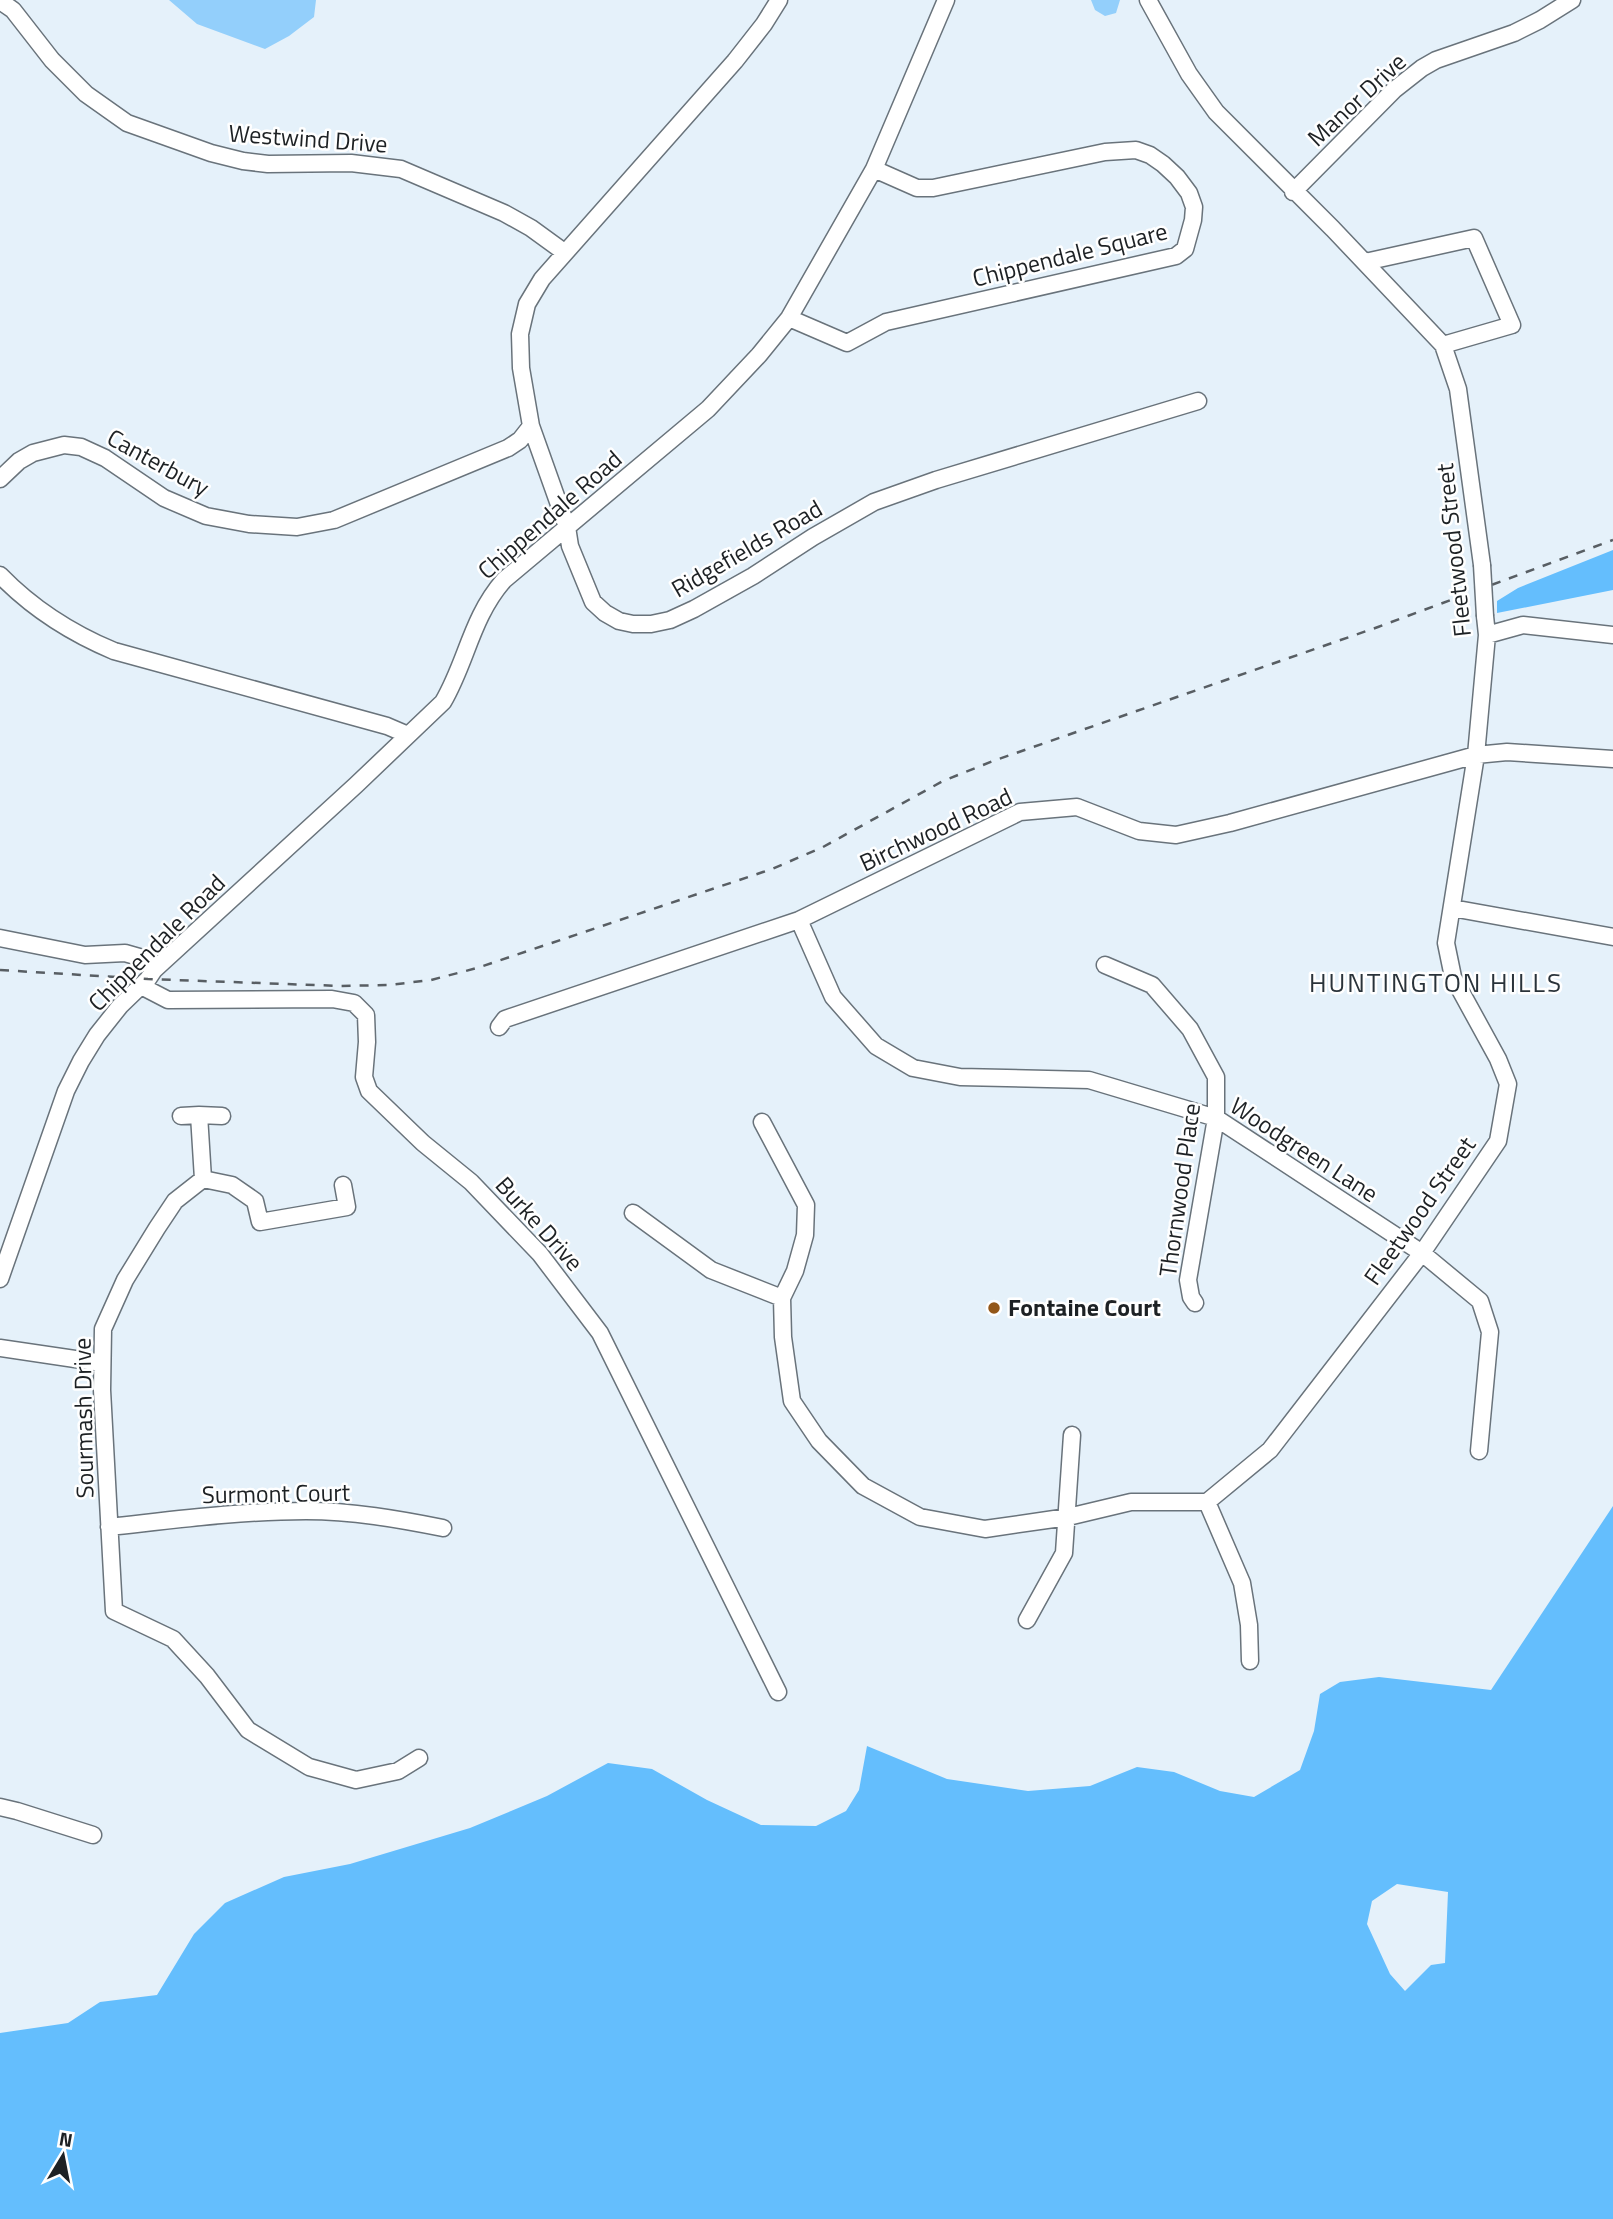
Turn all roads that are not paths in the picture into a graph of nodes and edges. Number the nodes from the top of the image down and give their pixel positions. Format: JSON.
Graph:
{"nodes":[{"id":1,"x":779,"y":0,"type":"edge"},
{"id":2,"x":946,"y":0,"type":"edge"},
{"id":3,"x":1148,"y":0,"type":"edge"},
{"id":4,"x":1572,"y":0,"type":"edge"},
{"id":5,"x":0,"y":1,"type":"edge"},
{"id":6,"x":874,"y":169,"type":"junction"},
{"id":7,"x":1293,"y":192,"type":"junction"},
{"id":8,"x":565,"y":252,"type":"junction"},
{"id":9,"x":1365,"y":262,"type":"junction"},
{"id":10,"x":789,"y":318,"type":"junction"},
{"id":11,"x":1443,"y":345,"type":"junction"},
{"id":12,"x":1198,"y":401,"type":"dead end"},
{"id":13,"x":531,"y":426,"type":"junction"},
{"id":14,"x":0,"y":479,"type":"edge"},
{"id":15,"x":567,"y":527,"type":"junction"},
{"id":16,"x":0,"y":575,"type":"edge"},
{"id":17,"x":1487,"y":635,"type":"junction"},
{"id":18,"x":1613,"y":635,"type":"edge"},
{"id":19,"x":408,"y":735,"type":"junction"},
{"id":20,"x":1476,"y":755,"type":"junction"},
{"id":21,"x":1613,"y":759,"type":"edge"},
{"id":22,"x":1452,"y":908,"type":"junction"},
{"id":23,"x":799,"y":920,"type":"junction"},
{"id":24,"x":1613,"y":937,"type":"edge"},
{"id":25,"x":0,"y":938,"type":"edge"},
{"id":26,"x":1105,"y":965,"type":"dead end"},
{"id":27,"x":154,"y":970,"type":"junction"},
{"id":28,"x":141,"y":986,"type":"junction"},
{"id":29,"x":499,"y":1027,"type":"dead end"},
{"id":30,"x":199,"y":1115,"type":"junction"},
{"id":31,"x":181,"y":1116,"type":"dead end"},
{"id":32,"x":222,"y":1116,"type":"dead end"},
{"id":33,"x":1216,"y":1118,"type":"junction"},
{"id":34,"x":762,"y":1122,"type":"dead end"},
{"id":35,"x":203,"y":1179,"type":"junction"},
{"id":36,"x":343,"y":1185,"type":"dead end"},
{"id":37,"x":633,"y":1213,"type":"dead end"},
{"id":38,"x":1422,"y":1253,"type":"junction"},
{"id":39,"x":0,"y":1279,"type":"edge"},
{"id":40,"x":782,"y":1298,"type":"junction"},
{"id":41,"x":1195,"y":1303,"type":"dead end"},
{"id":42,"x":0,"y":1348,"type":"edge"},
{"id":43,"x":102,"y":1363,"type":"junction"},
{"id":44,"x":1072,"y":1435,"type":"dead end"},
{"id":45,"x":1479,"y":1451,"type":"dead end"},
{"id":46,"x":1207,"y":1502,"type":"junction"},
{"id":47,"x":1068,"y":1517,"type":"junction"},
{"id":48,"x":109,"y":1527,"type":"junction"},
{"id":49,"x":443,"y":1528,"type":"dead end"},
{"id":50,"x":1027,"y":1620,"type":"dead end"},
{"id":51,"x":1250,"y":1661,"type":"dead end"},
{"id":52,"x":778,"y":1692,"type":"dead end"},
{"id":53,"x":419,"y":1758,"type":"dead end"},
{"id":54,"x":0,"y":1807,"type":"edge"},
{"id":55,"x":93,"y":1835,"type":"dead end"}],
"edges":[{"from":1,"to":8,"type":"street","name":"Ridgefields Road"},
{"from":2,"to":6,"type":"street","name":"Chippendale Road"},
{"from":3,"to":7,"type":"street","name":"Fleetwood Street"},
{"from":4,"to":7,"type":"street","name":"Manor Drive"},
{"from":5,"to":8,"type":"street","name":"Westwind Drive"},
{"from":6,"to":10,"type":"street","name":"Chippendale Road"},
{"from":6,"to":10,"type":"street","name":"Chippendale Square"},
{"from":7,"to":9,"type":"street","name":"Fleetwood Street"},
{"from":8,"to":13,"type":"street","name":"Ridgefields Road"},
{"from":9,"to":11,"type":"street","name":"Fleetwood Street"},
{"from":9,"to":11,"type":"street"},
{"from":10,"to":15,"type":"street","name":"Chippendale Road"},
{"from":11,"to":17,"type":"street","name":"Fleetwood Street","bridge":true},
{"from":12,"to":15,"type":"street","name":"Ridgefields Road"},
{"from":13,"to":14,"type":"street","name":"Canterbury"},
{"from":13,"to":15,"type":"street","name":"Ridgefields Road"},
{"from":15,"to":19,"type":"street","name":"Chippendale Road"},
{"from":16,"to":19,"type":"street"},
{"from":17,"to":18,"type":"street"},
{"from":17,"to":20,"type":"street","name":"Fleetwood Street"},
{"from":19,"to":27,"type":"street","name":"Chippendale Road"},
{"from":20,"to":21,"type":"street","name":"Birchwood Road"},
{"from":20,"to":22,"type":"street","name":"Fleetwood Street"},
{"from":20,"to":23,"type":"street","name":"Birchwood Road"},
{"from":22,"to":24,"type":"street"},
{"from":22,"to":38,"type":"street","name":"Fleetwood Street"},
{"from":23,"to":29,"type":"street","name":"Birchwood Road"},
{"from":23,"to":33,"type":"street","name":"Woodgreen Lane"},
{"from":25,"to":27,"type":"street"},
{"from":26,"to":33,"type":"street","name":"Thornwood Place"},
{"from":27,"to":28,"type":"street","name":"Chippendale Road"},
{"from":28,"to":39,"type":"street","name":"Chippendale Road"},
{"from":28,"to":52,"type":"street","name":"Burke Drive"},
{"from":30,"to":31,"type":"street"},
{"from":30,"to":32,"type":"street"},
{"from":30,"to":35,"type":"street"},
{"from":33,"to":38,"type":"street","name":"Woodgreen Lane"},
{"from":33,"to":41,"type":"street","name":"Thornwood Place"},
{"from":34,"to":40,"type":"street"},
{"from":35,"to":36,"type":"street"},
{"from":35,"to":43,"type":"street","name":"Sourmash Drive"},
{"from":37,"to":40,"type":"street"},
{"from":38,"to":45,"type":"street","name":"Woodgreen Lane"},
{"from":38,"to":46,"type":"street","name":"Fleetwood Street"},
{"from":40,"to":47,"type":"street"},
{"from":42,"to":43,"type":"street"},
{"from":43,"to":48,"type":"street","name":"Sourmash Drive"},
{"from":44,"to":47,"type":"street"},
{"from":46,"to":47,"type":"street"},
{"from":46,"to":51,"type":"street"},
{"from":47,"to":50,"type":"street"},
{"from":48,"to":49,"type":"street","name":"Surmont Court"},
{"from":48,"to":53,"type":"street","name":"Sourmash Drive"},
{"from":54,"to":55,"type":"street"}]}
